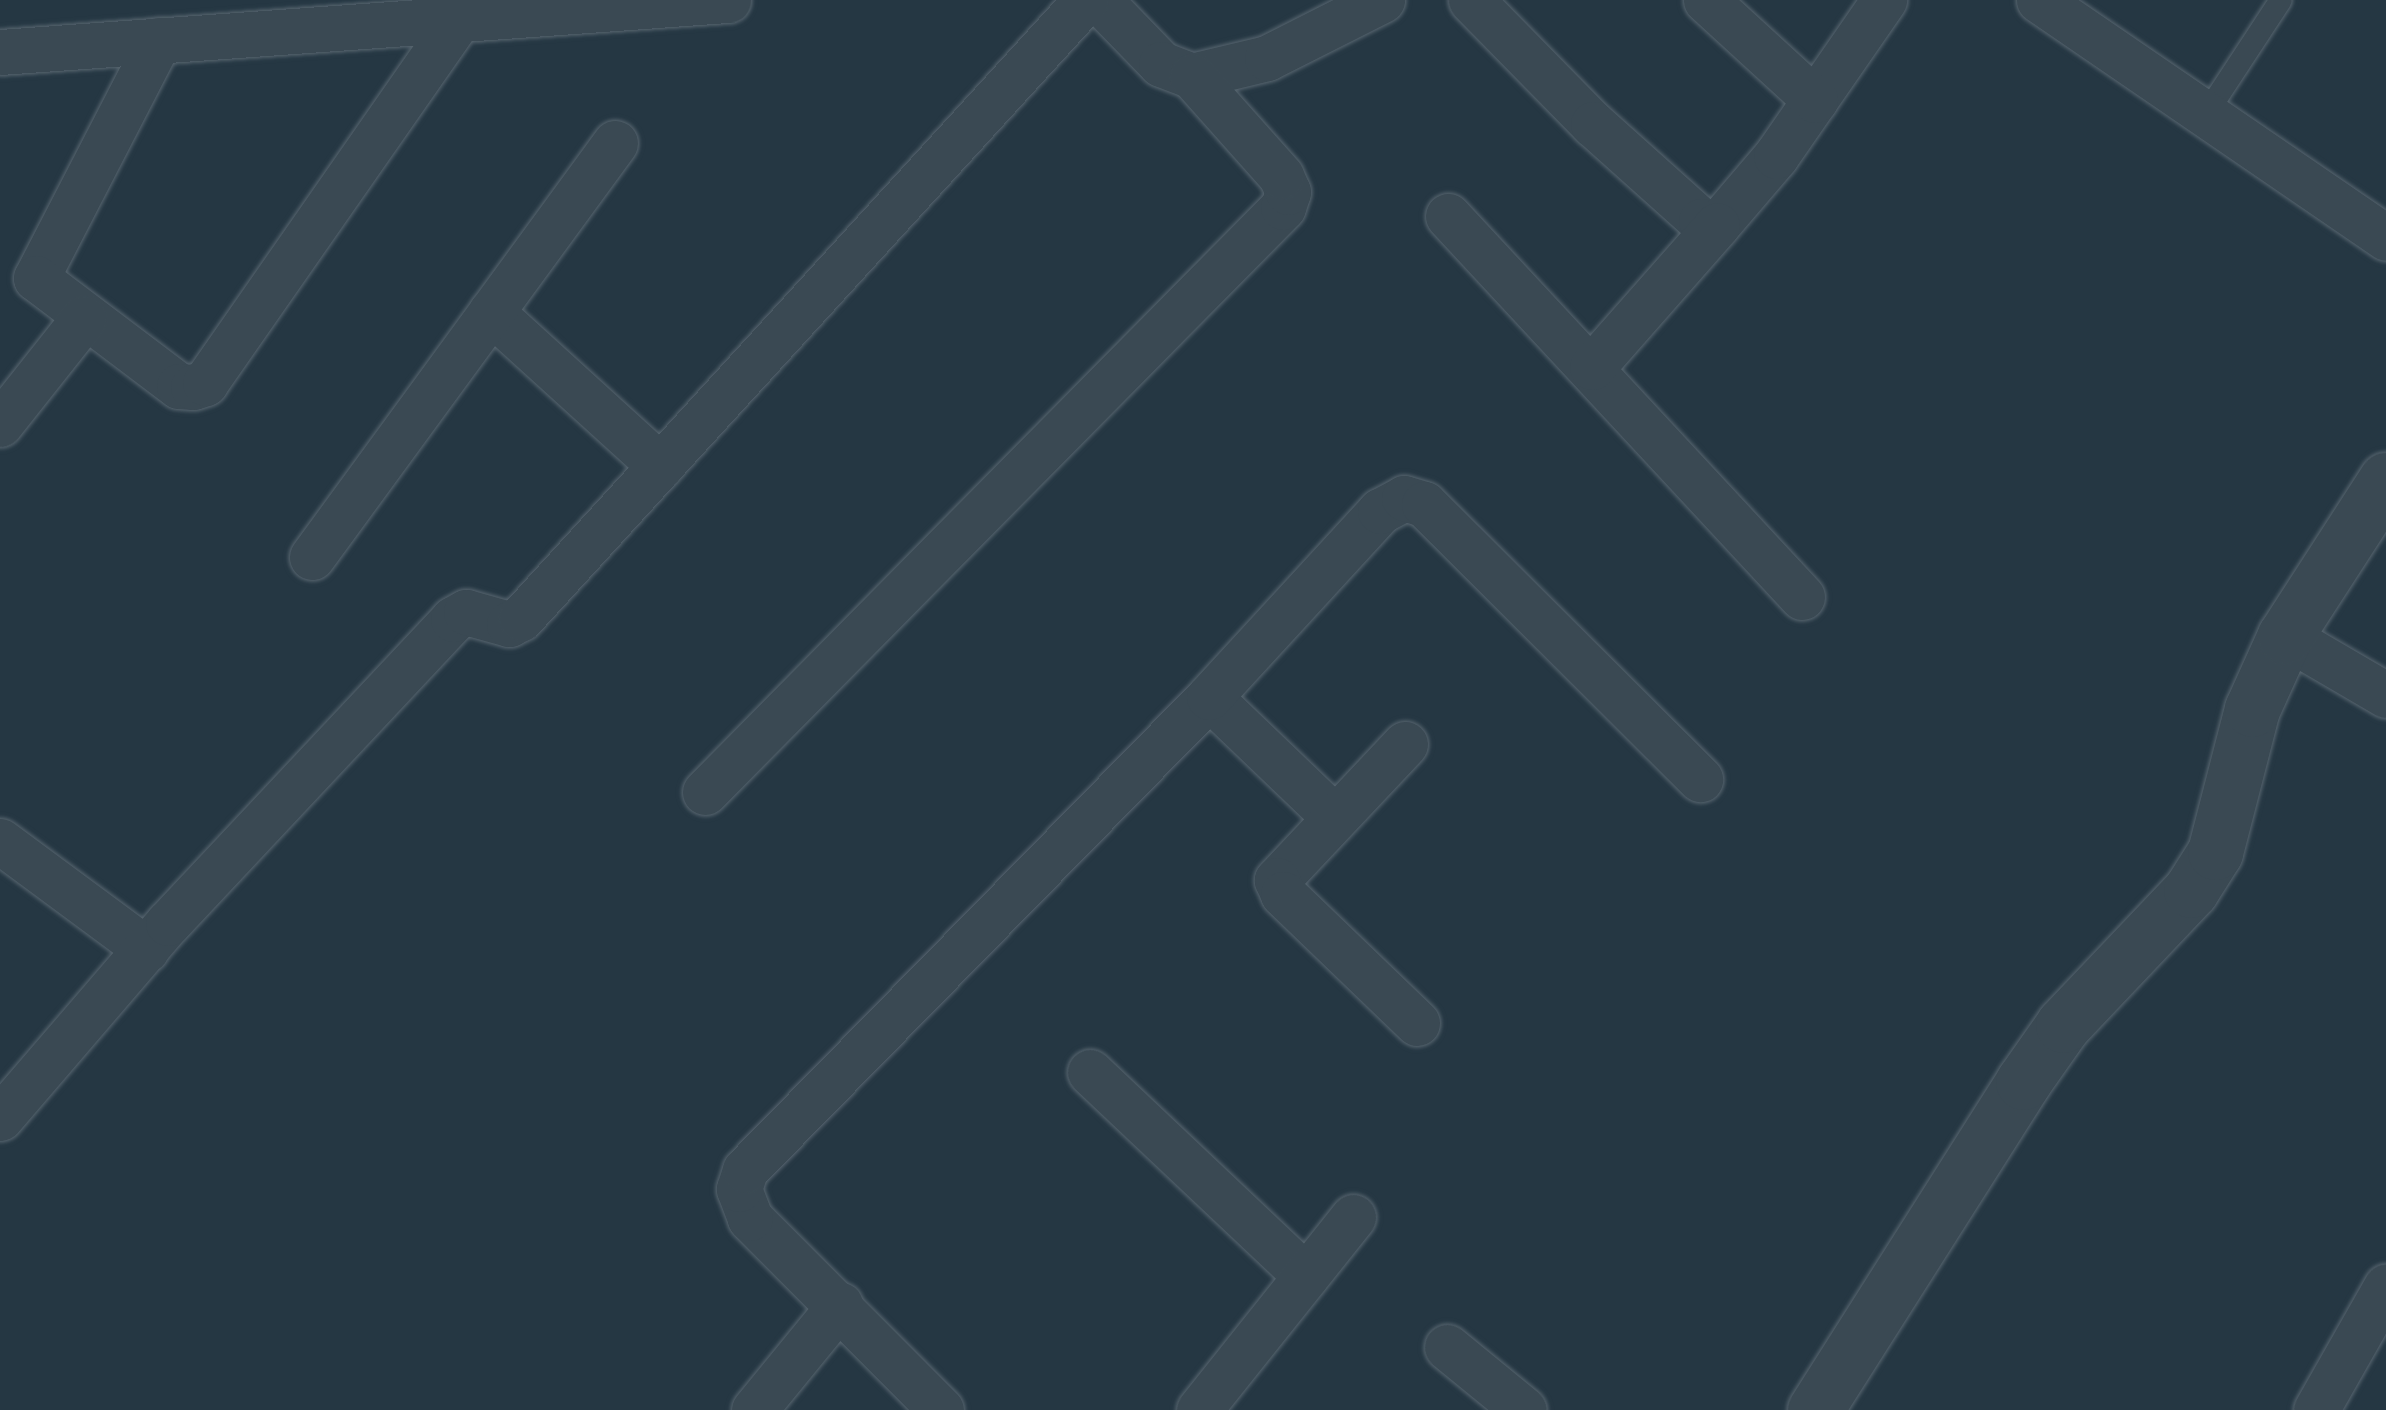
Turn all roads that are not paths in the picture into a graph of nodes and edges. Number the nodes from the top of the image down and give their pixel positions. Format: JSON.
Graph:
{"nodes":[{"id":1,"x":728,"y":0,"type":"edge"},
{"id":2,"x":1086,"y":0,"type":"edge"},
{"id":3,"x":1099,"y":0,"type":"edge"},
{"id":4,"x":1382,"y":0,"type":"edge"},
{"id":5,"x":1471,"y":0,"type":"edge"},
{"id":6,"x":1706,"y":0,"type":"edge"},
{"id":7,"x":1884,"y":0,"type":"edge"},
{"id":8,"x":2039,"y":0,"type":"edge"},
{"id":9,"x":2281,"y":0,"type":"edge"},
{"id":10,"x":458,"y":20,"type":"junction"},
{"id":11,"x":158,"y":40,"type":"junction"},
{"id":12,"x":0,"y":52,"type":"edge"},
{"id":13,"x":1192,"y":76,"type":"junction"},
{"id":14,"x":1815,"y":100,"type":"junction"},
{"id":15,"x":2206,"y":114,"type":"junction"},
{"id":16,"x":615,"y":142,"type":"dead end"},
{"id":17,"x":1448,"y":216,"type":"dead end"},
{"id":18,"x":1717,"y":225,"type":"junction"},
{"id":19,"x":2386,"y":238,"type":"edge"},
{"id":20,"x":491,"y":312,"type":"junction"},
{"id":21,"x":84,"y":318,"type":"junction"},
{"id":22,"x":1592,"y":367,"type":"junction"},
{"id":23,"x":0,"y":424,"type":"edge"},
{"id":24,"x":660,"y":466,"type":"junction"},
{"id":25,"x":2386,"y":480,"type":"edge"},
{"id":26,"x":312,"y":557,"type":"dead end"},
{"id":27,"x":1802,"y":597,"type":"dead end"},
{"id":28,"x":2285,"y":636,"type":"junction"},
{"id":29,"x":2386,"y":695,"type":"edge"},
{"id":30,"x":1209,"y":697,"type":"junction"},
{"id":31,"x":1404,"y":744,"type":"dead end"},
{"id":32,"x":1700,"y":780,"type":"dead end"},
{"id":33,"x":705,"y":792,"type":"dead end"},
{"id":34,"x":1334,"y":816,"type":"junction"},
{"id":35,"x":0,"y":842,"type":"edge"},
{"id":36,"x":146,"y":949,"type":"junction"},
{"id":37,"x":1417,"y":1023,"type":"dead end"},
{"id":38,"x":1090,"y":1072,"type":"dead end"},
{"id":39,"x":0,"y":1118,"type":"edge"},
{"id":40,"x":1352,"y":1217,"type":"dead end"},
{"id":41,"x":1306,"y":1276,"type":"junction"},
{"id":42,"x":2386,"y":1287,"type":"edge"},
{"id":43,"x":840,"y":1305,"type":"junction"},
{"id":44,"x":1447,"y":1347,"type":"dead end"},
{"id":45,"x":754,"y":1410,"type":"edge"},
{"id":46,"x":941,"y":1410,"type":"edge"},
{"id":47,"x":1200,"y":1410,"type":"edge"},
{"id":48,"x":1524,"y":1410,"type":"edge"},
{"id":49,"x":1814,"y":1410,"type":"edge"},
{"id":50,"x":2316,"y":1410,"type":"edge"}],
"edges":[{"from":1,"to":10,"type":"street"},
{"from":2,"to":24,"type":"street"},
{"from":3,"to":13,"type":"street"},
{"from":4,"to":13,"type":"street"},
{"from":5,"to":18,"type":"street"},
{"from":6,"to":14,"type":"street"},
{"from":7,"to":14,"type":"street"},
{"from":8,"to":15,"type":"street"},
{"from":9,"to":15,"type":"lane"},
{"from":10,"to":11,"type":"street"},
{"from":10,"to":21,"type":"street"},
{"from":11,"to":12,"type":"street"},
{"from":11,"to":21,"type":"street"},
{"from":13,"to":33,"type":"street"},
{"from":14,"to":18,"type":"street"},
{"from":15,"to":19,"type":"street"},
{"from":16,"to":20,"type":"street"},
{"from":17,"to":22,"type":"street"},
{"from":18,"to":22,"type":"street"},
{"from":20,"to":24,"type":"street"},
{"from":20,"to":26,"type":"street"},
{"from":21,"to":23,"type":"street"},
{"from":22,"to":27,"type":"street"},
{"from":24,"to":36,"type":"street"},
{"from":25,"to":28,"type":"street"},
{"from":28,"to":29,"type":"street"},
{"from":28,"to":49,"type":"street"},
{"from":30,"to":32,"type":"street"},
{"from":30,"to":34,"type":"street"},
{"from":30,"to":43,"type":"street"},
{"from":31,"to":34,"type":"street"},
{"from":34,"to":37,"type":"street"},
{"from":35,"to":36,"type":"street"},
{"from":36,"to":39,"type":"street"},
{"from":38,"to":41,"type":"street"},
{"from":40,"to":41,"type":"street"},
{"from":41,"to":47,"type":"street"},
{"from":42,"to":50,"type":"street"},
{"from":43,"to":45,"type":"street"},
{"from":43,"to":46,"type":"street"},
{"from":44,"to":48,"type":"street"}]}
